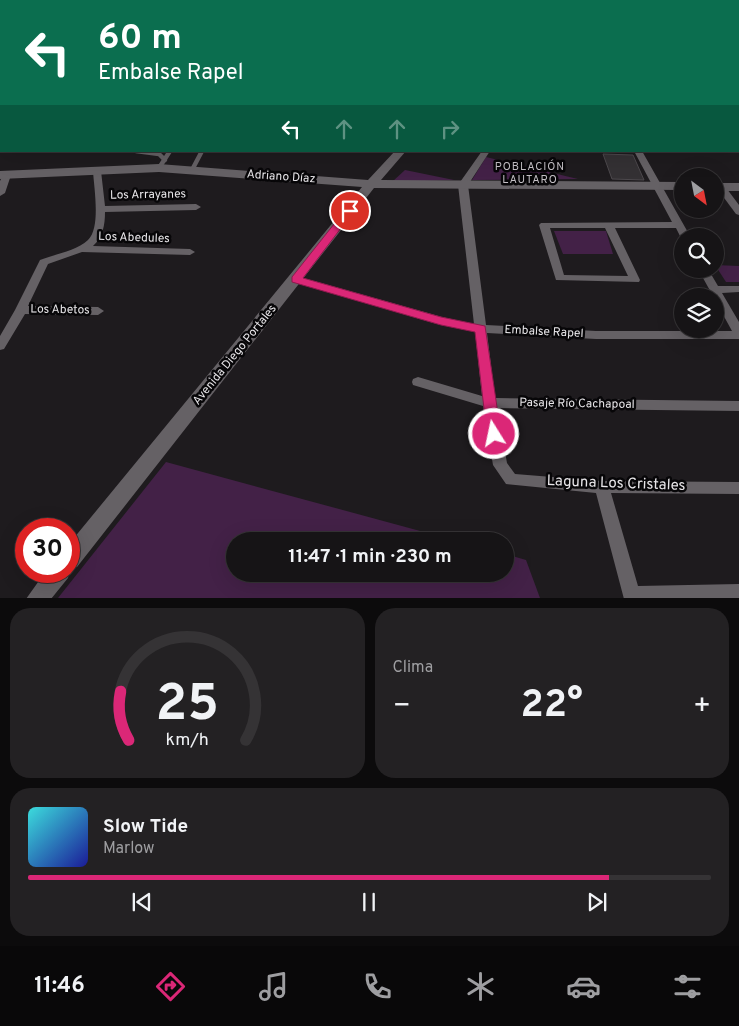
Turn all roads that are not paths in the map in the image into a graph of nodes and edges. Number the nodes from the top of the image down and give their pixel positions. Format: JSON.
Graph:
{"nodes":[{"id":1,"x":136,"y":152,"type":"edge"},
{"id":2,"x":169,"y":152,"type":"edge"},
{"id":3,"x":201,"y":152,"type":"edge"},
{"id":4,"x":400,"y":152,"type":"edge"},
{"id":5,"x":485,"y":152,"type":"edge"},
{"id":6,"x":639,"y":152,"type":"edge"},
{"id":7,"x":162,"y":164,"type":"junction"},
{"id":8,"x":192,"y":170,"type":"junction"},
{"id":9,"x":97,"y":171,"type":"junction"},
{"id":10,"x":3,"y":175,"type":"edge"},
{"id":11,"x":371,"y":184,"type":"junction"},
{"id":12,"x":463,"y":185,"type":"junction"},
{"id":13,"x":657,"y":186,"type":"junction"},
{"id":14,"x":674,"y":186,"type":"edge"},
{"id":15,"x":724,"y":187,"type":"edge"},
{"id":16,"x":739,"y":187,"type":"edge"},
{"id":17,"x":0,"y":193,"type":"edge"},
{"id":18,"x":724,"y":194,"type":"edge"},
{"id":19,"x":196,"y":207,"type":"dead end"},
{"id":20,"x":100,"y":209,"type":"junction"},
{"id":21,"x":739,"y":212,"type":"edge"},
{"id":22,"x":609,"y":224,"type":"junction"},
{"id":23,"x":678,"y":225,"type":"junction"},
{"id":24,"x":680,"y":228,"type":"edge"},
{"id":25,"x":78,"y":249,"type":"junction"},
{"id":26,"x":190,"y":252,"type":"dead end"},
{"id":27,"x":296,"y":280,"type":"junction"},
{"id":28,"x":739,"y":289,"type":"edge"},
{"id":29,"x":724,"y":290,"type":"edge"},
{"id":30,"x":724,"y":306,"type":"edge"},
{"id":31,"x":21,"y":310,"type":"junction"},
{"id":32,"x":98,"y":311,"type":"dead end"},
{"id":33,"x":480,"y":329,"type":"junction"},
{"id":34,"x":739,"y":334,"type":"edge"},
{"id":35,"x":0,"y":346,"type":"edge"},
{"id":36,"x":418,"y":382,"type":"dead end"},
{"id":37,"x":489,"y":403,"type":"junction"},
{"id":38,"x":739,"y":406,"type":"edge"},
{"id":39,"x":602,"y":487,"type":"junction"},
{"id":40,"x":739,"y":488,"type":"edge"},
{"id":41,"x":80,"y":546,"type":"edge"},
{"id":42,"x":50,"y":583,"type":"edge"},
{"id":43,"x":739,"y":592,"type":"edge"},
{"id":44,"x":633,"y":596,"type":"edge"},
{"id":45,"x":37,"y":598,"type":"edge"}],
"edges":[{"from":1,"to":7,"type":"lane"},
{"from":2,"to":7,"type":"lane"},
{"from":3,"to":8,"type":"lane"},
{"from":4,"to":11,"type":"main road","name":"Avenida Diego Portales"},
{"from":5,"to":12,"type":"street"},
{"from":6,"to":13,"type":"street"},
{"from":7,"to":8,"type":"main road","name":"Adriano Díaz"},
{"from":7,"to":9,"type":"main road","name":"Adriano Díaz"},
{"from":8,"to":11,"type":"main road","name":"Adriano Díaz"},
{"from":9,"to":10,"type":"main road","name":"Adriano Díaz"},
{"from":9,"to":20,"type":"street"},
{"from":10,"to":17,"type":"street"},
{"from":11,"to":12,"type":"main road","name":"Adriano Díaz"},
{"from":11,"to":27,"type":"main road","name":"Avenida Diego Portales"},
{"from":12,"to":13,"type":"main road","name":"Adriano Díaz"},
{"from":12,"to":33,"type":"street"},
{"from":13,"to":14,"type":"main road","name":"Adriano Díaz"},
{"from":13,"to":23,"type":"street"},
{"from":15,"to":16,"type":"main road"},
{"from":18,"to":21,"type":"street"},
{"from":19,"to":20,"type":"street","name":"Los Arrayanes"},
{"from":20,"to":25,"type":"street"},
{"from":22,"to":22,"type":"street"},
{"from":22,"to":23,"type":"street"},
{"from":23,"to":24,"type":"street"},
{"from":25,"to":26,"type":"street","name":"Los Abedules"},
{"from":25,"to":31,"type":"street"},
{"from":27,"to":33,"type":"street","name":"Embalse Rapel"},
{"from":27,"to":41,"type":"main road","name":"Avenida Diego Portales"},
{"from":28,"to":29,"type":"street"},
{"from":30,"to":34,"type":"street"},
{"from":31,"to":32,"type":"street","name":"Los Abetos"},
{"from":31,"to":35,"type":"street"},
{"from":33,"to":34,"type":"street","name":"Embalse Rapel"},
{"from":33,"to":37,"type":"street"},
{"from":36,"to":37,"type":"street","name":"Pasaje Río Cachapoal"},
{"from":37,"to":38,"type":"street","name":"Pasaje Río Cachapoal"},
{"from":37,"to":39,"type":"street","name":"Laguna Los Cristales"},
{"from":39,"to":40,"type":"street","name":"Laguna Los Cristales"},
{"from":39,"to":44,"type":"street"},
{"from":42,"to":45,"type":"main road"},
{"from":43,"to":44,"type":"street"}]}
